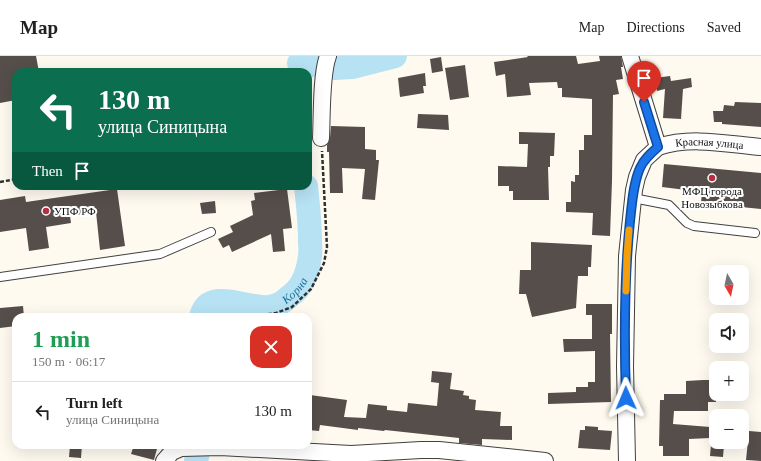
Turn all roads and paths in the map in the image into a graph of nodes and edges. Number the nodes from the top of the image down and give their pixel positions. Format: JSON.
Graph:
{"nodes":[{"id":1,"x":630,"y":56,"type":"edge"},
{"id":2,"x":326,"y":64,"type":"edge"},
{"id":3,"x":321,"y":138,"type":"joint"},
{"id":4,"x":658,"y":147,"type":"junction"},
{"id":5,"x":761,"y":147,"type":"edge"},
{"id":6,"x":12,"y":180,"type":"edge"},
{"id":7,"x":0,"y":182,"type":"edge"},
{"id":8,"x":633,"y":198,"type":"junction"},
{"id":9,"x":211,"y":232,"type":"dead end"},
{"id":10,"x":755,"y":233,"type":"dead end"},
{"id":11,"x":0,"y":277,"type":"edge"},
{"id":12,"x":276,"y":313,"type":"edge"},
{"id":13,"x":177,"y":449,"type":"edge"},
{"id":14,"x":248,"y":449,"type":"edge"},
{"id":15,"x":164,"y":461,"type":"edge"},
{"id":16,"x":545,"y":461,"type":"edge"},
{"id":17,"x":627,"y":461,"type":"edge"}],
"edges":[{"from":1,"to":4,"type":"street"},
{"from":2,"to":3,"type":"street"},
{"from":3,"to":12,"type":"path"},
{"from":4,"to":5,"type":"street","name":"Красная улица"},
{"from":4,"to":8,"type":"street"},
{"from":6,"to":7,"type":"path"},
{"from":8,"to":10,"type":"lane"},
{"from":8,"to":17,"type":"street"},
{"from":9,"to":11,"type":"lane"},
{"from":13,"to":15,"type":"street"},
{"from":14,"to":16,"type":"street"}]}
